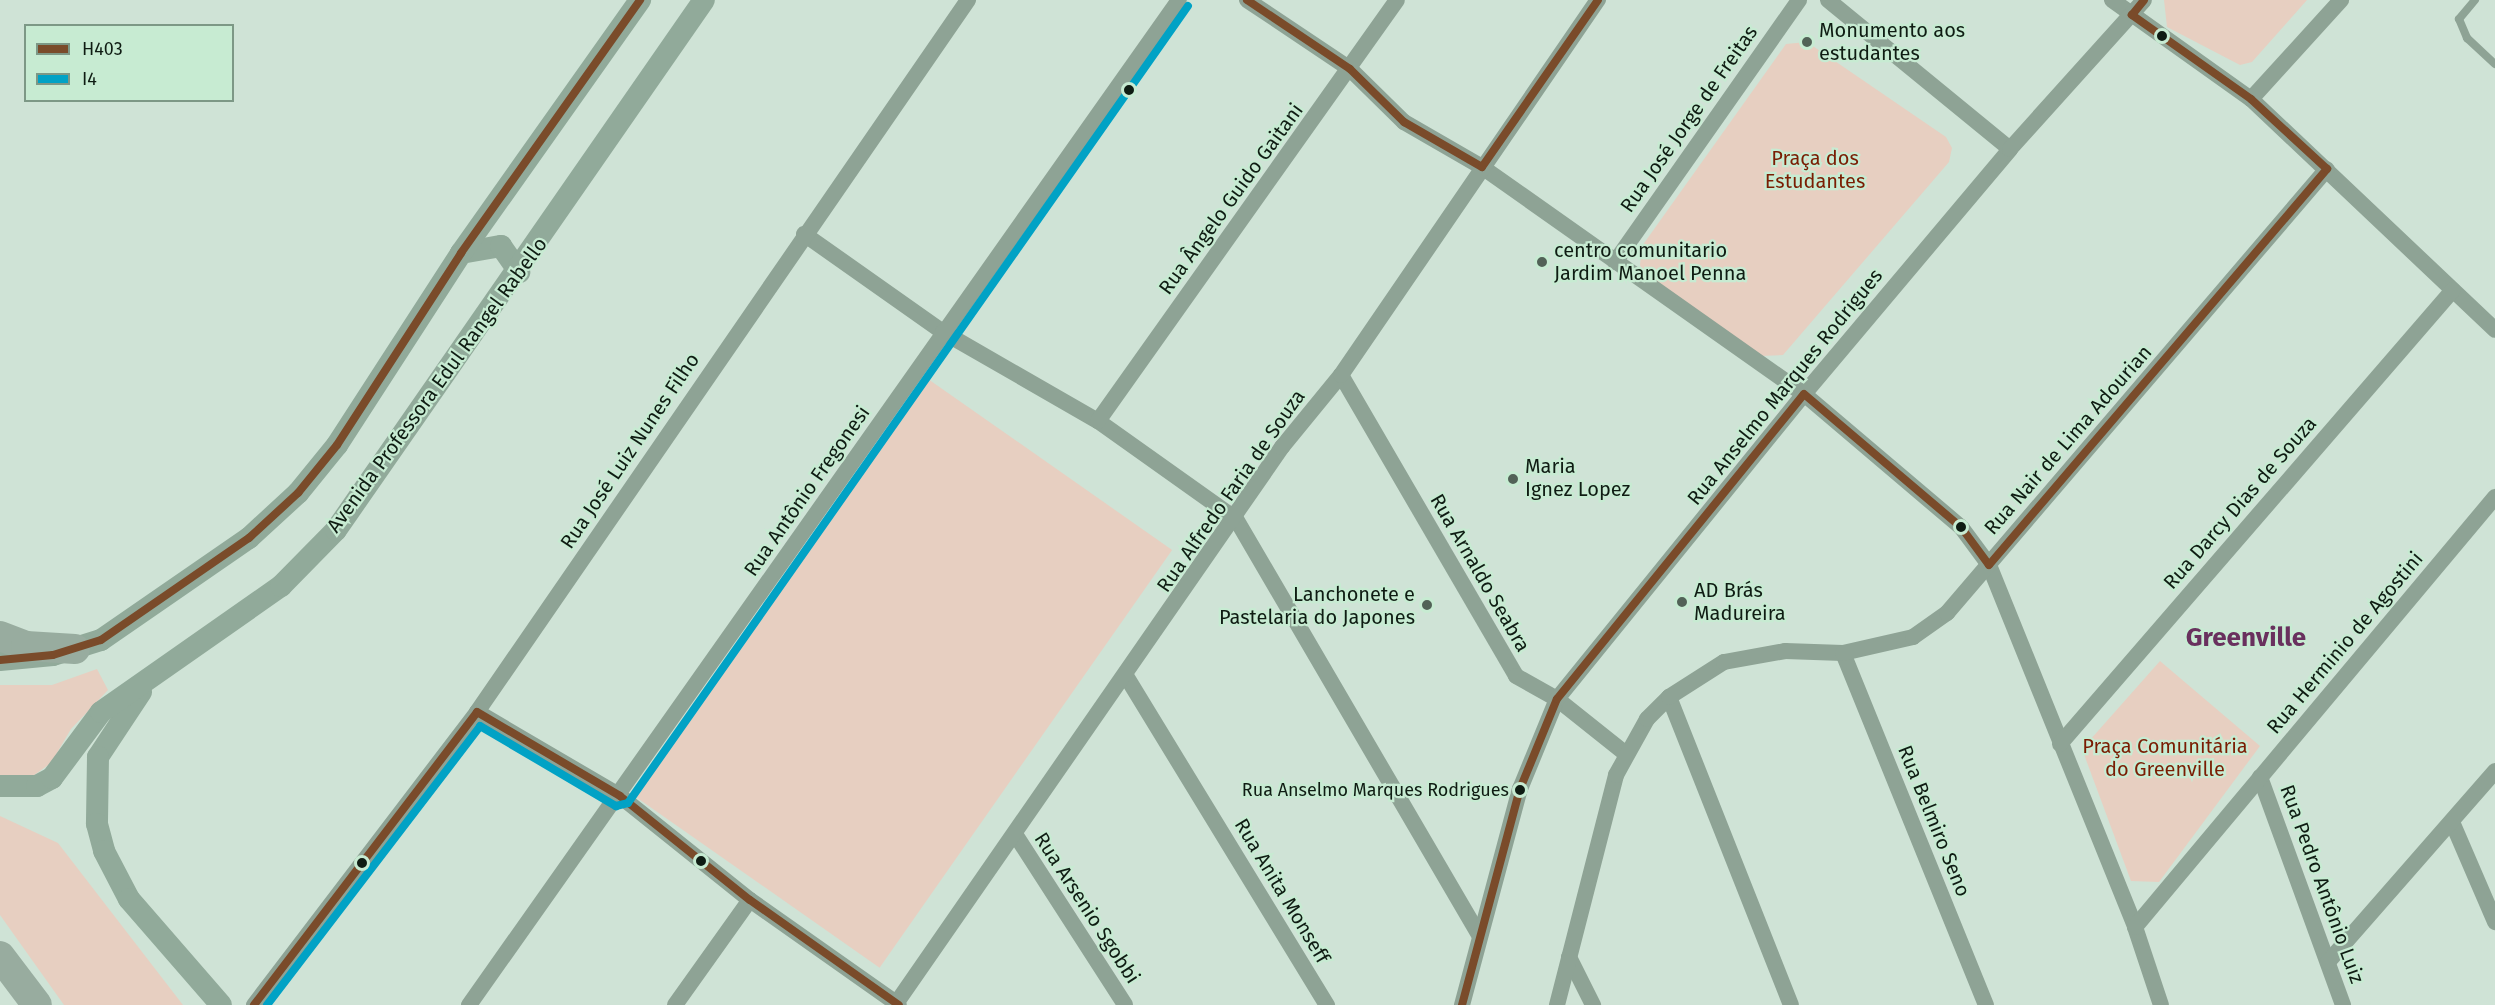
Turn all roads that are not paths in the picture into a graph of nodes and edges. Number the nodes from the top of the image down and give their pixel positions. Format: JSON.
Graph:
{"nodes":[{"id":1,"x":640,"y":0,"type":"edge"},
{"id":2,"x":704,"y":0,"type":"edge"},
{"id":3,"x":968,"y":0,"type":"edge"},
{"id":4,"x":1179,"y":0,"type":"edge"},
{"id":5,"x":1246,"y":0,"type":"edge"},
{"id":6,"x":1397,"y":0,"type":"edge"},
{"id":7,"x":1598,"y":0,"type":"edge"},
{"id":8,"x":1799,"y":0,"type":"edge"},
{"id":9,"x":1828,"y":0,"type":"edge"},
{"id":10,"x":2112,"y":0,"type":"edge"},
{"id":11,"x":2144,"y":0,"type":"edge"},
{"id":12,"x":2341,"y":0,"type":"edge"},
{"id":13,"x":2475,"y":0,"type":"edge"},
{"id":14,"x":2132,"y":15,"type":"junction"},
{"id":15,"x":2495,"y":64,"type":"edge"},
{"id":16,"x":1350,"y":69,"type":"junction"},
{"id":17,"x":2252,"y":99,"type":"junction"},
{"id":18,"x":2010,"y":149,"type":"junction"},
{"id":19,"x":1482,"y":167,"type":"junction"},
{"id":20,"x":2327,"y":169,"type":"junction"},
{"id":21,"x":804,"y":234,"type":"junction"},
{"id":22,"x":461,"y":253,"type":"junction"},
{"id":23,"x":1615,"y":262,"type":"junction"},
{"id":24,"x":519,"y":272,"type":"junction"},
{"id":25,"x":2452,"y":290,"type":"junction"},
{"id":26,"x":2495,"y":330,"type":"edge"},
{"id":27,"x":943,"y":332,"type":"junction"},
{"id":28,"x":1341,"y":375,"type":"junction"},
{"id":29,"x":1804,"y":394,"type":"junction"},
{"id":30,"x":1098,"y":421,"type":"junction"},
{"id":31,"x":2495,"y":497,"type":"edge"},
{"id":32,"x":1236,"y":519,"type":"junction"},
{"id":33,"x":1989,"y":565,"type":"junction"},
{"id":34,"x":0,"y":636,"type":"edge"},
{"id":35,"x":75,"y":649,"type":"junction"},
{"id":36,"x":1843,"y":653,"type":"junction"},
{"id":37,"x":0,"y":660,"type":"edge"},
{"id":38,"x":156,"y":671,"type":"junction"},
{"id":39,"x":1126,"y":676,"type":"junction"},
{"id":40,"x":1669,"y":697,"type":"junction"},
{"id":41,"x":1557,"y":699,"type":"junction"},
{"id":42,"x":477,"y":712,"type":"junction"},
{"id":43,"x":2060,"y":744,"type":"junction"},
{"id":44,"x":1625,"y":753,"type":"junction"},
{"id":45,"x":2495,"y":771,"type":"edge"},
{"id":46,"x":2260,"y":777,"type":"junction"},
{"id":47,"x":0,"y":786,"type":"edge"},
{"id":48,"x":620,"y":796,"type":"junction"},
{"id":49,"x":2452,"y":822,"type":"junction"},
{"id":50,"x":1015,"y":834,"type":"junction"},
{"id":51,"x":750,"y":900,"type":"junction"},
{"id":52,"x":2495,"y":922,"type":"edge"},
{"id":53,"x":2135,"y":927,"type":"junction"},
{"id":54,"x":1480,"y":936,"type":"junction"},
{"id":55,"x":0,"y":956,"type":"edge"},
{"id":56,"x":1569,"y":957,"type":"junction"},
{"id":57,"x":2328,"y":962,"type":"junction"},
{"id":58,"x":897,"y":1004,"type":"edge"},
{"id":59,"x":37,"y":1005,"type":"edge"},
{"id":60,"x":221,"y":1005,"type":"edge"},
{"id":61,"x":254,"y":1005,"type":"edge"},
{"id":62,"x":469,"y":1005,"type":"edge"},
{"id":63,"x":675,"y":1005,"type":"edge"},
{"id":64,"x":1125,"y":1005,"type":"edge"},
{"id":65,"x":1327,"y":1005,"type":"edge"},
{"id":66,"x":1462,"y":1005,"type":"edge"},
{"id":67,"x":1557,"y":1005,"type":"edge"},
{"id":68,"x":1593,"y":1005,"type":"edge"},
{"id":69,"x":1791,"y":1005,"type":"edge"},
{"id":70,"x":1986,"y":1005,"type":"edge"},
{"id":71,"x":2161,"y":1005,"type":"edge"},
{"id":72,"x":2343,"y":1005,"type":"edge"}],
"edges":[{"from":1,"to":22,"type":"main road"},
{"from":2,"to":24,"type":"main road","name":"Avenida Professora Edul Rangel Rabello"},
{"from":3,"to":21,"type":"street","name":"Rua José Luiz Nunes Filho"},
{"from":4,"to":27,"type":"street","name":"Rua Antônio Fregonesi"},
{"from":5,"to":16,"type":"street"},
{"from":6,"to":16,"type":"street","name":"Rua Ângelo Guido Gaitani"},
{"from":7,"to":19,"type":"street","name":"Rua Alfredo Faria de Souza"},
{"from":8,"to":23,"type":"street","name":"Rua José Jorge de Freitas"},
{"from":9,"to":18,"type":"street"},
{"from":10,"to":14,"type":"street"},
{"from":11,"to":14,"type":"street","name":"Rua Anselmo Marques Rodrigues"},
{"from":12,"to":17,"type":"street"},
{"from":13,"to":15,"type":"lane"},
{"from":14,"to":17,"type":"street"},
{"from":14,"to":18,"type":"street","name":"Rua Anselmo Marques Rodrigues"},
{"from":16,"to":19,"type":"street"},
{"from":16,"to":30,"type":"street","name":"Rua Ângelo Guido Gaitani"},
{"from":17,"to":20,"type":"street"},
{"from":18,"to":29,"type":"street","name":"Rua Anselmo Marques Rodrigues"},
{"from":19,"to":23,"type":"street"},
{"from":19,"to":28,"type":"street","name":"Rua Alfredo Faria de Souza"},
{"from":20,"to":25,"type":"street"},
{"from":20,"to":33,"type":"street","name":"Rua Nair de Lima Adourian"},
{"from":21,"to":27,"type":"street"},
{"from":21,"to":42,"type":"street","name":"Rua José Luiz Nunes Filho"},
{"from":22,"to":24,"type":"main road"},
{"from":22,"to":35,"type":"main road"},
{"from":23,"to":29,"type":"street"},
{"from":24,"to":38,"type":"main road","name":"Avenida Professora Edul Rangel Rabello"},
{"from":25,"to":26,"type":"street"},
{"from":25,"to":43,"type":"street","name":"Rua Darcy Dias de Souza"},
{"from":27,"to":30,"type":"street"},
{"from":27,"to":48,"type":"street","name":"Rua Antônio Fregonesi"},
{"from":28,"to":32,"type":"street","name":"Rua Alfredo Faria de Souza"},
{"from":28,"to":41,"type":"street","name":"Rua Arnaldo Seabra"},
{"from":29,"to":33,"type":"street"},
{"from":29,"to":41,"type":"street","name":"Rua Anselmo Marques Rodrigues"},
{"from":30,"to":32,"type":"street"},
{"from":31,"to":46,"type":"street","name":"Rua Herminio de Agostini"},
{"from":32,"to":39,"type":"street","name":"Rua Alfredo Faria de Souza"},
{"from":32,"to":54,"type":"street"},
{"from":33,"to":36,"type":"street","name":"Rua Nair de Lima Adourian"},
{"from":33,"to":43,"type":"street"},
{"from":34,"to":35,"type":"highway"},
{"from":35,"to":37,"type":"main road"},
{"from":36,"to":40,"type":"street","name":"Rua Nair de Lima Adourian"},
{"from":36,"to":70,"type":"street","name":"Rua Belmiro Seno"},
{"from":38,"to":47,"type":"main road","name":"Avenida Professora Edul Rangel Rabello"},
{"from":38,"to":60,"type":"main road"},
{"from":39,"to":50,"type":"street","name":"Rua Alfredo Faria de Souza"},
{"from":39,"to":65,"type":"street","name":"Rua Anita Monseff"},
{"from":40,"to":44,"type":"street","name":"Rua Nair de Lima Adourian"},
{"from":40,"to":69,"type":"street"},
{"from":41,"to":44,"type":"street","name":"Rua Arnaldo Seabra"},
{"from":41,"to":54,"type":"street","name":"Rua Anselmo Marques Rodrigues"},
{"from":42,"to":48,"type":"street"},
{"from":42,"to":61,"type":"street","name":"Rua José Luiz Nunes Filho"},
{"from":43,"to":53,"type":"street"},
{"from":44,"to":56,"type":"street","name":"Rua Nair de Lima Adourian"},
{"from":45,"to":49,"type":"street"},
{"from":46,"to":53,"type":"street","name":"Rua Herminio de Agostini"},
{"from":46,"to":57,"type":"street","name":"Rua Pedro Antônio Luiz"},
{"from":48,"to":51,"type":"street"},
{"from":48,"to":62,"type":"street","name":"Rua Antônio Fregonesi"},
{"from":49,"to":52,"type":"street"},
{"from":49,"to":57,"type":"street"},
{"from":50,"to":58,"type":"street","name":"Rua Alfredo Faria de Souza"},
{"from":50,"to":64,"type":"street","name":"Rua Arsenio Sgobbi"},
{"from":51,"to":58,"type":"street"},
{"from":51,"to":63,"type":"street"},
{"from":53,"to":71,"type":"street"},
{"from":54,"to":66,"type":"street","name":"Rua Anselmo Marques Rodrigues"},
{"from":55,"to":59,"type":"highway"},
{"from":56,"to":67,"type":"street","name":"Rua Nair de Lima Adourian"},
{"from":56,"to":68,"type":"street"},
{"from":57,"to":72,"type":"street","name":"Rua Pedro Antônio Luiz"}]}
